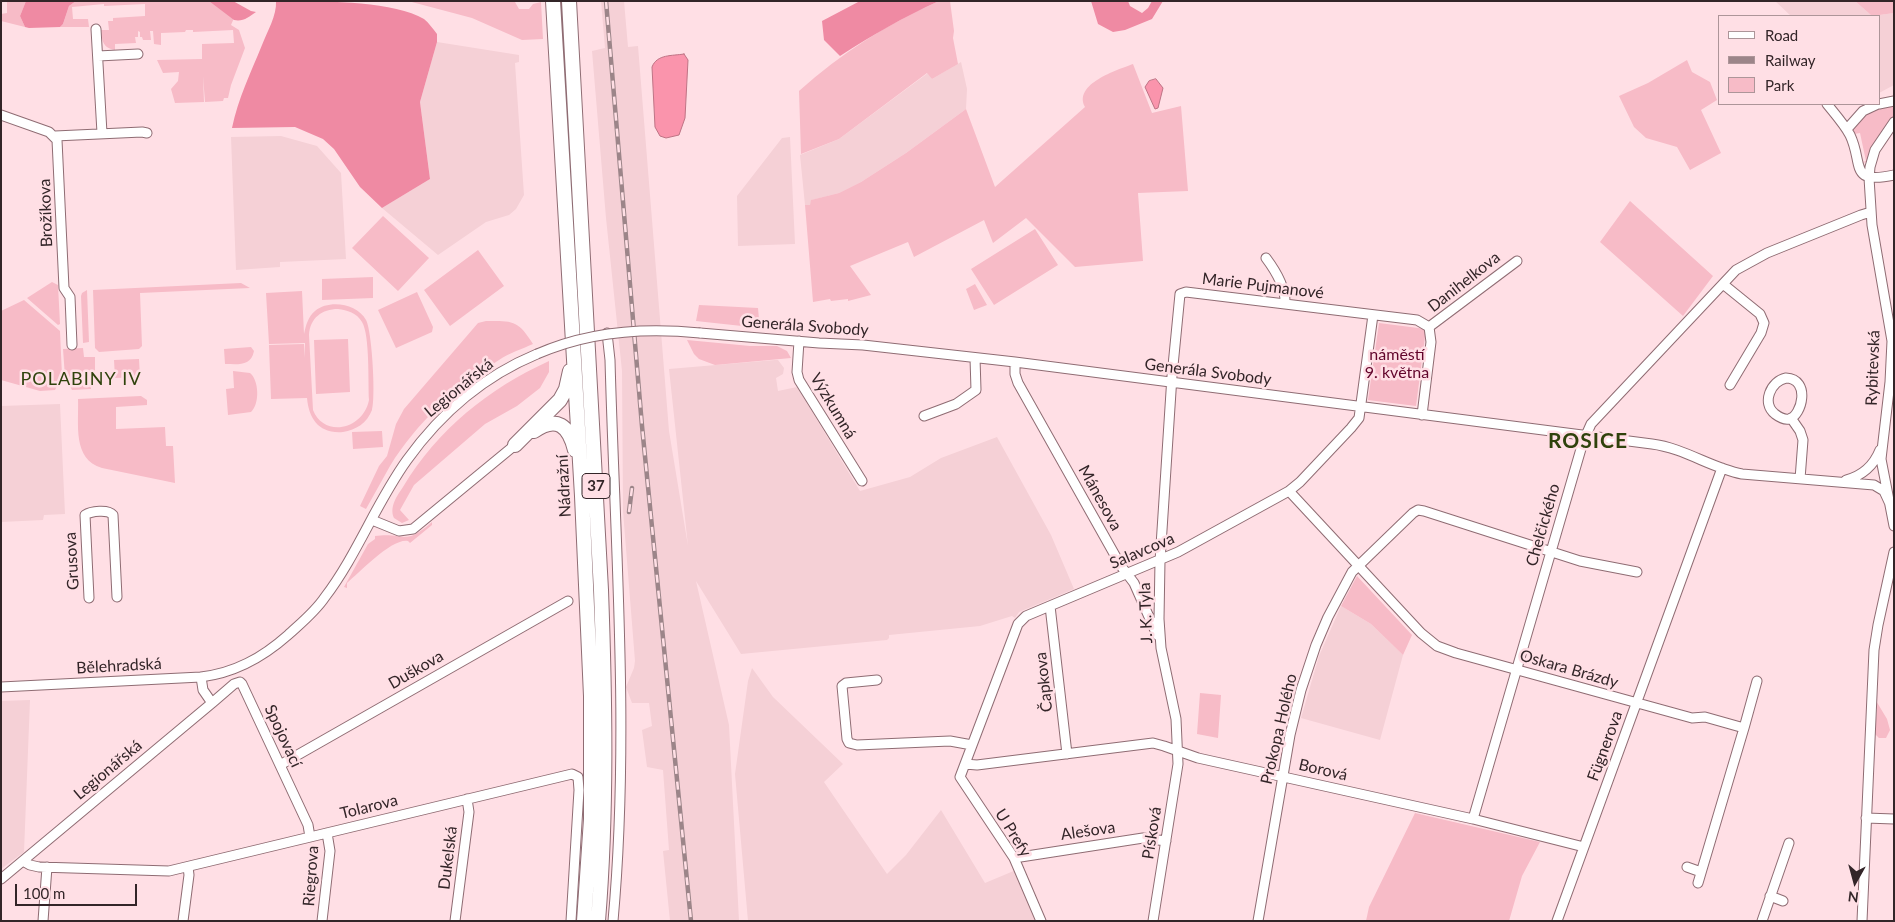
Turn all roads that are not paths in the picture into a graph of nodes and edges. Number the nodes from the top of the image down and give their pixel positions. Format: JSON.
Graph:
{"nodes":[{"id":1,"x":554,"y":1,"type":"edge"},
{"id":2,"x":569,"y":1,"type":"edge"},
{"id":3,"x":96,"y":29,"type":"dead end"},
{"id":4,"x":138,"y":54,"type":"dead end"},
{"id":5,"x":98,"y":56,"type":"junction"},
{"id":6,"x":1894,"y":101,"type":"edge"},
{"id":7,"x":1880,"y":104,"type":"edge"},
{"id":8,"x":1828,"y":105,"type":"edge"},
{"id":9,"x":1877,"y":105,"type":"edge"},
{"id":10,"x":1,"y":115,"type":"edge"},
{"id":11,"x":1894,"y":122,"type":"edge"},
{"id":12,"x":1847,"y":129,"type":"junction"},
{"id":13,"x":102,"y":133,"type":"junction"},
{"id":14,"x":147,"y":133,"type":"dead end"},
{"id":15,"x":60,"y":135,"type":"junction"},
{"id":16,"x":1894,"y":175,"type":"edge"},
{"id":17,"x":1869,"y":178,"type":"junction"},
{"id":18,"x":1871,"y":212,"type":"junction"},
{"id":19,"x":1266,"y":258,"type":"dead end"},
{"id":20,"x":1517,"y":261,"type":"dead end"},
{"id":21,"x":1722,"y":284,"type":"junction"},
{"id":22,"x":1285,"y":304,"type":"junction"},
{"id":23,"x":1373,"y":315,"type":"junction"},
{"id":24,"x":1429,"y":327,"type":"junction"},
{"id":25,"x":607,"y":333,"type":"junction"},
{"id":26,"x":799,"y":341,"type":"junction"},
{"id":27,"x":72,"y":345,"type":"dead end"},
{"id":28,"x":574,"y":345,"type":"junction"},
{"id":29,"x":976,"y":358,"type":"junction"},
{"id":30,"x":1015,"y":362,"type":"junction"},
{"id":31,"x":1172,"y":382,"type":"junction"},
{"id":32,"x":1730,"y":385,"type":"dead end"},
{"id":33,"x":1361,"y":407,"type":"junction"},
{"id":34,"x":1422,"y":415,"type":"junction"},
{"id":35,"x":924,"y":416,"type":"dead end"},
{"id":36,"x":1791,"y":418,"type":"junction"},
{"id":37,"x":1586,"y":436,"type":"junction"},
{"id":38,"x":1883,"y":440,"type":"junction"},
{"id":39,"x":515,"y":445,"type":"junction"},
{"id":40,"x":1722,"y":468,"type":"junction"},
{"id":41,"x":581,"y":470,"type":"junction"},
{"id":42,"x":1800,"y":479,"type":"junction"},
{"id":43,"x":862,"y":481,"type":"dead end"},
{"id":44,"x":1832,"y":482,"type":"junction"},
{"id":45,"x":1289,"y":491,"type":"junction"},
{"id":46,"x":1890,"y":504,"type":"junction"},
{"id":47,"x":372,"y":520,"type":"junction"},
{"id":48,"x":1894,"y":526,"type":"edge"},
{"id":49,"x":1551,"y":552,"type":"junction"},
{"id":50,"x":1894,"y":552,"type":"edge"},
{"id":51,"x":1160,"y":561,"type":"junction"},
{"id":52,"x":1357,"y":566,"type":"junction"},
{"id":53,"x":1637,"y":572,"type":"dead end"},
{"id":54,"x":1128,"y":574,"type":"junction"},
{"id":55,"x":117,"y":597,"type":"dead end"},
{"id":56,"x":89,"y":598,"type":"dead end"},
{"id":57,"x":568,"y":601,"type":"dead end"},
{"id":58,"x":1050,"y":606,"type":"junction"},
{"id":59,"x":1162,"y":648,"type":"junction"},
{"id":60,"x":238,"y":668,"type":"joint"},
{"id":61,"x":1517,"y":670,"type":"junction"},
{"id":62,"x":201,"y":677,"type":"junction"},
{"id":63,"x":876,"y":680,"type":"dead end"},
{"id":64,"x":1757,"y":681,"type":"dead end"},
{"id":65,"x":1,"y":687,"type":"edge"},
{"id":66,"x":212,"y":703,"type":"junction"},
{"id":67,"x":1637,"y":703,"type":"junction"},
{"id":68,"x":1744,"y":728,"type":"junction"},
{"id":69,"x":972,"y":745,"type":"junction"},
{"id":70,"x":1177,"y":751,"type":"junction"},
{"id":71,"x":1067,"y":754,"type":"junction"},
{"id":72,"x":965,"y":764,"type":"junction"},
{"id":73,"x":280,"y":765,"type":"junction"},
{"id":74,"x":1282,"y":776,"type":"junction"},
{"id":75,"x":467,"y":799,"type":"junction"},
{"id":76,"x":1866,"y":818,"type":"junction"},
{"id":77,"x":1894,"y":819,"type":"edge"},
{"id":78,"x":1473,"y":820,"type":"junction"},
{"id":79,"x":327,"y":833,"type":"junction"},
{"id":80,"x":310,"y":837,"type":"junction"},
{"id":81,"x":1166,"y":841,"type":"junction"},
{"id":82,"x":1789,"y":843,"type":"dead end"},
{"id":83,"x":1584,"y":847,"type":"junction"},
{"id":84,"x":1014,"y":858,"type":"junction"},
{"id":85,"x":23,"y":861,"type":"junction"},
{"id":86,"x":188,"y":866,"type":"junction"},
{"id":87,"x":47,"y":867,"type":"junction"},
{"id":88,"x":1687,"y":867,"type":"dead end"},
{"id":89,"x":1701,"y":872,"type":"junction"},
{"id":90,"x":1,"y":879,"type":"edge"},
{"id":91,"x":1698,"y":883,"type":"dead end"},
{"id":92,"x":1770,"y":896,"type":"junction"},
{"id":93,"x":1783,"y":901,"type":"dead end"},
{"id":94,"x":43,"y":921,"type":"edge"},
{"id":95,"x":183,"y":921,"type":"edge"},
{"id":96,"x":322,"y":921,"type":"edge"},
{"id":97,"x":455,"y":921,"type":"edge"},
{"id":98,"x":571,"y":921,"type":"edge"},
{"id":99,"x":584,"y":921,"type":"edge"},
{"id":100,"x":598,"y":921,"type":"edge"},
{"id":101,"x":613,"y":921,"type":"edge"},
{"id":102,"x":1041,"y":921,"type":"edge"},
{"id":103,"x":1152,"y":921,"type":"edge"},
{"id":104,"x":1258,"y":921,"type":"edge"},
{"id":105,"x":1557,"y":921,"type":"edge"},
{"id":106,"x":1762,"y":921,"type":"edge"},
{"id":107,"x":1862,"y":921,"type":"edge"}],
"edges":[{"from":1,"to":28,"type":"main road","name":"Nádražní","number":"37"},
{"from":2,"to":100,"type":"main road","name":"Nádražní","number":"37"},
{"from":3,"to":5,"type":"street"},
{"from":4,"to":5,"type":"street"},
{"from":5,"to":13,"type":"street"},
{"from":6,"to":7,"type":"street"},
{"from":8,"to":12,"type":"street"},
{"from":9,"to":12,"type":"street"},
{"from":10,"to":15,"type":"street"},
{"from":11,"to":17,"type":"street"},
{"from":12,"to":17,"type":"street"},
{"from":13,"to":14,"type":"street"},
{"from":13,"to":15,"type":"street"},
{"from":15,"to":27,"type":"street","name":"Brožíkova"},
{"from":16,"to":17,"type":"street"},
{"from":17,"to":18,"type":"street","name":"Rybitevská"},
{"from":18,"to":21,"type":"street","name":"Chelčického"},
{"from":18,"to":38,"type":"street","name":"Rybitevská"},
{"from":19,"to":22,"type":"street"},
{"from":20,"to":24,"type":"street","name":"Danihelkova"},
{"from":21,"to":32,"type":"street"},
{"from":21,"to":37,"type":"street","name":"Chelčického"},
{"from":22,"to":23,"type":"street","name":"Marie Pujmanové"},
{"from":22,"to":31,"type":"street","name":"Marie Pujmanové"},
{"from":23,"to":24,"type":"street","name":"Marie Pujmanové"},
{"from":23,"to":33,"type":"street"},
{"from":24,"to":34,"type":"street"},
{"from":25,"to":26,"type":"street","name":"Generála Svobody","bridge":true},
{"from":25,"to":47,"type":"street","name":"Legionářská","bridge":true},
{"from":25,"to":101,"type":"street"},
{"from":26,"to":29,"type":"street","name":"Generála Svobody"},
{"from":26,"to":43,"type":"street","name":"Výzkumná"},
{"from":28,"to":39,"type":"main road"},
{"from":28,"to":41,"type":"main road","name":"Nádražní","number":"37"},
{"from":29,"to":30,"type":"street","name":"Generála Svobody"},
{"from":29,"to":35,"type":"street"},
{"from":30,"to":31,"type":"street","name":"Generála Svobody"},
{"from":30,"to":54,"type":"street","name":"Mánesova"},
{"from":31,"to":33,"type":"street","name":"Generála Svobody"},
{"from":31,"to":51,"type":"street","name":"J. K. Tyla"},
{"from":33,"to":34,"type":"street","name":"Generála Svobody"},
{"from":33,"to":45,"type":"street","name":"Salavcova"},
{"from":34,"to":37,"type":"street","name":"Generála Svobody"},
{"from":36,"to":36,"type":"street"},
{"from":36,"to":42,"type":"street"},
{"from":37,"to":40,"type":"street","name":"Generála Svobody"},
{"from":37,"to":49,"type":"street","name":"Chelčického"},
{"from":38,"to":44,"type":"street"},
{"from":38,"to":46,"type":"street","name":"Rybitevská"},
{"from":39,"to":41,"type":"main road"},
{"from":39,"to":47,"type":"street"},
{"from":40,"to":42,"type":"street","name":"Generála Svobody"},
{"from":40,"to":67,"type":"street","name":"Fügnerova"},
{"from":41,"to":99,"type":"main road","name":"Nádražní","number":"37"},
{"from":42,"to":44,"type":"street","name":"Generála Svobody"},
{"from":44,"to":46,"type":"street","name":"Generála Svobody"},
{"from":45,"to":51,"type":"street","name":"Salavcova"},
{"from":45,"to":52,"type":"street","name":"Oskara Brázdy"},
{"from":46,"to":48,"type":"street","name":"Rybitevská"},
{"from":47,"to":60,"type":"street","name":"Legionářská"},
{"from":49,"to":52,"type":"street","name":"Prokopa Holého"},
{"from":49,"to":53,"type":"street","name":"Prokopa Holého"},
{"from":49,"to":61,"type":"street","name":"Chelčického"},
{"from":50,"to":76,"type":"street"},
{"from":51,"to":54,"type":"street","name":"Salavcova"},
{"from":51,"to":59,"type":"street","name":"J. K. Tyla"},
{"from":52,"to":61,"type":"street","name":"Oskara Brázdy"},
{"from":52,"to":74,"type":"street","name":"Prokopa Holého"},
{"from":54,"to":58,"type":"street","name":"Salavcova"},
{"from":54,"to":59,"type":"street","name":"Mánesova"},
{"from":55,"to":56,"type":"street","name":"Grusova"},
{"from":57,"to":73,"type":"street","name":"Duškova"},
{"from":58,"to":69,"type":"street","name":"Salavcova"},
{"from":58,"to":71,"type":"street","name":"Čapkova"},
{"from":59,"to":70,"type":"street","name":"J. K. Tyla"},
{"from":60,"to":62,"type":"street","name":"Bělehradská"},
{"from":61,"to":67,"type":"street","name":"Oskara Brázdy"},
{"from":61,"to":78,"type":"street","name":"Chelčického"},
{"from":62,"to":65,"type":"street","name":"Bělehradská"},
{"from":62,"to":66,"type":"street"},
{"from":63,"to":69,"type":"street"},
{"from":64,"to":68,"type":"street"},
{"from":66,"to":73,"type":"street","name":"Spojovací"},
{"from":66,"to":85,"type":"street","name":"Legionářská"},
{"from":67,"to":68,"type":"street","name":"Oskara Brázdy"},
{"from":67,"to":83,"type":"street","name":"Fügnerova"},
{"from":68,"to":89,"type":"street"},
{"from":69,"to":72,"type":"street","name":"Salavcova"},
{"from":70,"to":71,"type":"street","name":"Borová"},
{"from":70,"to":74,"type":"street","name":"Borová"},
{"from":70,"to":81,"type":"street","name":"Písková"},
{"from":71,"to":72,"type":"street","name":"Borová"},
{"from":72,"to":84,"type":"street","name":"U Prefy"},
{"from":73,"to":80,"type":"street","name":"Spojovací"},
{"from":74,"to":78,"type":"street","name":"Borová"},
{"from":74,"to":104,"type":"street","name":"Prokopa Holého"},
{"from":75,"to":79,"type":"street","name":"Tolarova"},
{"from":75,"to":97,"type":"street","name":"Dukelská"},
{"from":75,"to":98,"type":"street","name":"Tolarova"},
{"from":76,"to":77,"type":"street"},
{"from":76,"to":107,"type":"street"},
{"from":78,"to":83,"type":"street","name":"Borová"},
{"from":79,"to":80,"type":"street","name":"Tolarova"},
{"from":79,"to":96,"type":"street","name":"Riegrova"},
{"from":80,"to":86,"type":"street","name":"Tolarova"},
{"from":81,"to":84,"type":"street","name":"Alešova"},
{"from":81,"to":103,"type":"street","name":"Písková"},
{"from":82,"to":92,"type":"street"},
{"from":83,"to":105,"type":"street","name":"Fügnerova"},
{"from":84,"to":102,"type":"street","name":"U Prefy"},
{"from":85,"to":87,"type":"street","name":"Tolarova"},
{"from":85,"to":90,"type":"street","name":"Legionářská"},
{"from":86,"to":87,"type":"street","name":"Tolarova"},
{"from":86,"to":95,"type":"street"},
{"from":87,"to":94,"type":"street"},
{"from":88,"to":89,"type":"street"},
{"from":89,"to":91,"type":"street"},
{"from":92,"to":93,"type":"street"},
{"from":92,"to":106,"type":"street"}]}
